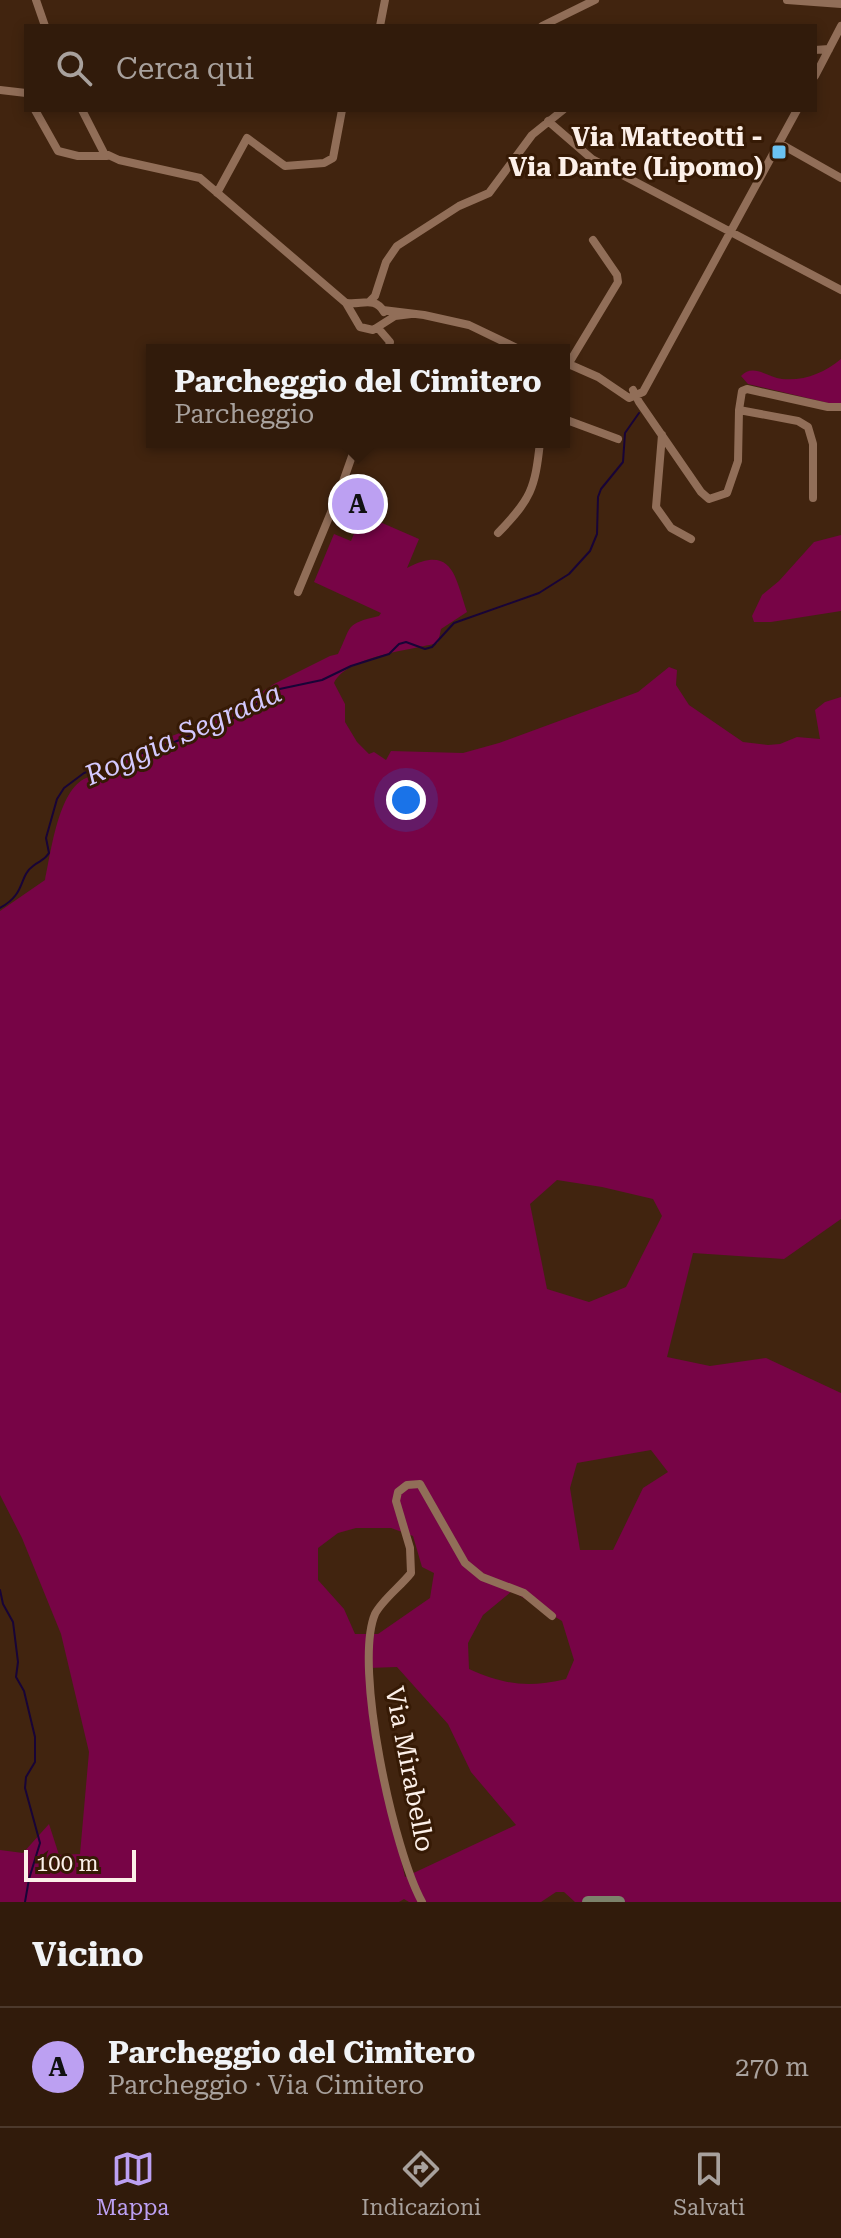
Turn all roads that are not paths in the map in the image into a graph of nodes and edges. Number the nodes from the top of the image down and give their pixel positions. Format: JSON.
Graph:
{"nodes":[{"id":1,"x":36,"y":0,"type":"edge"},
{"id":2,"x":385,"y":0,"type":"edge"},
{"id":3,"x":595,"y":0,"type":"edge"},
{"id":4,"x":787,"y":0,"type":"edge"},
{"id":5,"x":841,"y":2,"type":"edge"},
{"id":6,"x":44,"y":24,"type":"edge"},
{"id":7,"x":380,"y":24,"type":"edge"},
{"id":8,"x":546,"y":24,"type":"edge"},
{"id":9,"x":841,"y":26,"type":"edge"},
{"id":10,"x":829,"y":49,"type":"junction"},
{"id":11,"x":817,"y":50,"type":"edge"},
{"id":12,"x":817,"y":72,"type":"edge"},
{"id":13,"x":0,"y":90,"type":"edge"},
{"id":14,"x":24,"y":93,"type":"edge"},
{"id":15,"x":36,"y":112,"type":"edge"},
{"id":16,"x":83,"y":112,"type":"edge"},
{"id":17,"x":342,"y":112,"type":"edge"},
{"id":18,"x":560,"y":112,"type":"edge"},
{"id":19,"x":796,"y":112,"type":"edge"},
{"id":20,"x":548,"y":121,"type":"junction"},
{"id":21,"x":779,"y":143,"type":"junction"},
{"id":22,"x":107,"y":156,"type":"junction"},
{"id":23,"x":841,"y":178,"type":"edge"},
{"id":24,"x":217,"y":193,"type":"junction"},
{"id":25,"x":730,"y":232,"type":"junction"},
{"id":26,"x":593,"y":240,"type":"dead end"},
{"id":27,"x":841,"y":290,"type":"edge"},
{"id":28,"x":346,"y":303,"type":"junction"},
{"id":29,"x":373,"y":303,"type":"junction"},
{"id":30,"x":411,"y":314,"type":"junction"},
{"id":31,"x":355,"y":316,"type":"junction"},
{"id":32,"x":380,"y":325,"type":"junction"},
{"id":33,"x":390,"y":344,"type":"edge"},
{"id":34,"x":509,"y":344,"type":"edge"},
{"id":35,"x":570,"y":356,"type":"edge"},
{"id":36,"x":570,"y":364,"type":"edge"},
{"id":37,"x":635,"y":393,"type":"junction"},
{"id":38,"x":841,"y":407,"type":"edge"},
{"id":39,"x":739,"y":410,"type":"junction"},
{"id":40,"x":570,"y":421,"type":"edge"},
{"id":41,"x":662,"y":434,"type":"junction"},
{"id":42,"x":618,"y":439,"type":"dead end"},
{"id":43,"x":355,"y":448,"type":"edge"},
{"id":44,"x":539,"y":448,"type":"edge"},
{"id":45,"x":813,"y":498,"type":"dead end"},
{"id":46,"x":498,"y":533,"type":"dead end"},
{"id":47,"x":691,"y":539,"type":"dead end"},
{"id":48,"x":298,"y":592,"type":"dead end"},
{"id":49,"x":552,"y":1616,"type":"dead end"},
{"id":50,"x":591,"y":1901,"type":"edge"},
{"id":51,"x":422,"y":1902,"type":"edge"},
{"id":52,"x":619,"y":1902,"type":"edge"}],
"edges":[{"from":1,"to":6,"type":"street"},
{"from":2,"to":7,"type":"street"},
{"from":3,"to":8,"type":"street"},
{"from":4,"to":5,"type":"street"},
{"from":9,"to":10,"type":"street"},
{"from":10,"to":11,"type":"street"},
{"from":10,"to":12,"type":"street"},
{"from":13,"to":14,"type":"street"},
{"from":15,"to":22,"type":"street"},
{"from":16,"to":22,"type":"street"},
{"from":17,"to":24,"type":"street"},
{"from":18,"to":20,"type":"street"},
{"from":19,"to":21,"type":"street"},
{"from":20,"to":25,"type":"street"},
{"from":20,"to":29,"type":"street"},
{"from":21,"to":23,"type":"street"},
{"from":21,"to":25,"type":"street"},
{"from":22,"to":24,"type":"street"},
{"from":24,"to":28,"type":"street"},
{"from":25,"to":27,"type":"street"},
{"from":25,"to":37,"type":"street"},
{"from":26,"to":35,"type":"street"},
{"from":28,"to":29,"type":"street"},
{"from":28,"to":31,"type":"street"},
{"from":29,"to":30,"type":"street"},
{"from":29,"to":31,"type":"street"},
{"from":29,"to":32,"type":"street"},
{"from":30,"to":32,"type":"street"},
{"from":30,"to":34,"type":"street"},
{"from":31,"to":32,"type":"street"},
{"from":32,"to":33,"type":"street"},
{"from":36,"to":37,"type":"street"},
{"from":37,"to":41,"type":"street"},
{"from":38,"to":39,"type":"street"},
{"from":39,"to":41,"type":"street"},
{"from":39,"to":45,"type":"street"},
{"from":40,"to":42,"type":"street"},
{"from":41,"to":47,"type":"street"},
{"from":43,"to":48,"type":"street"},
{"from":44,"to":46,"type":"street"},
{"from":49,"to":51,"type":"street","name":"Via Mirabello"},
{"from":50,"to":52,"type":"street"}]}
